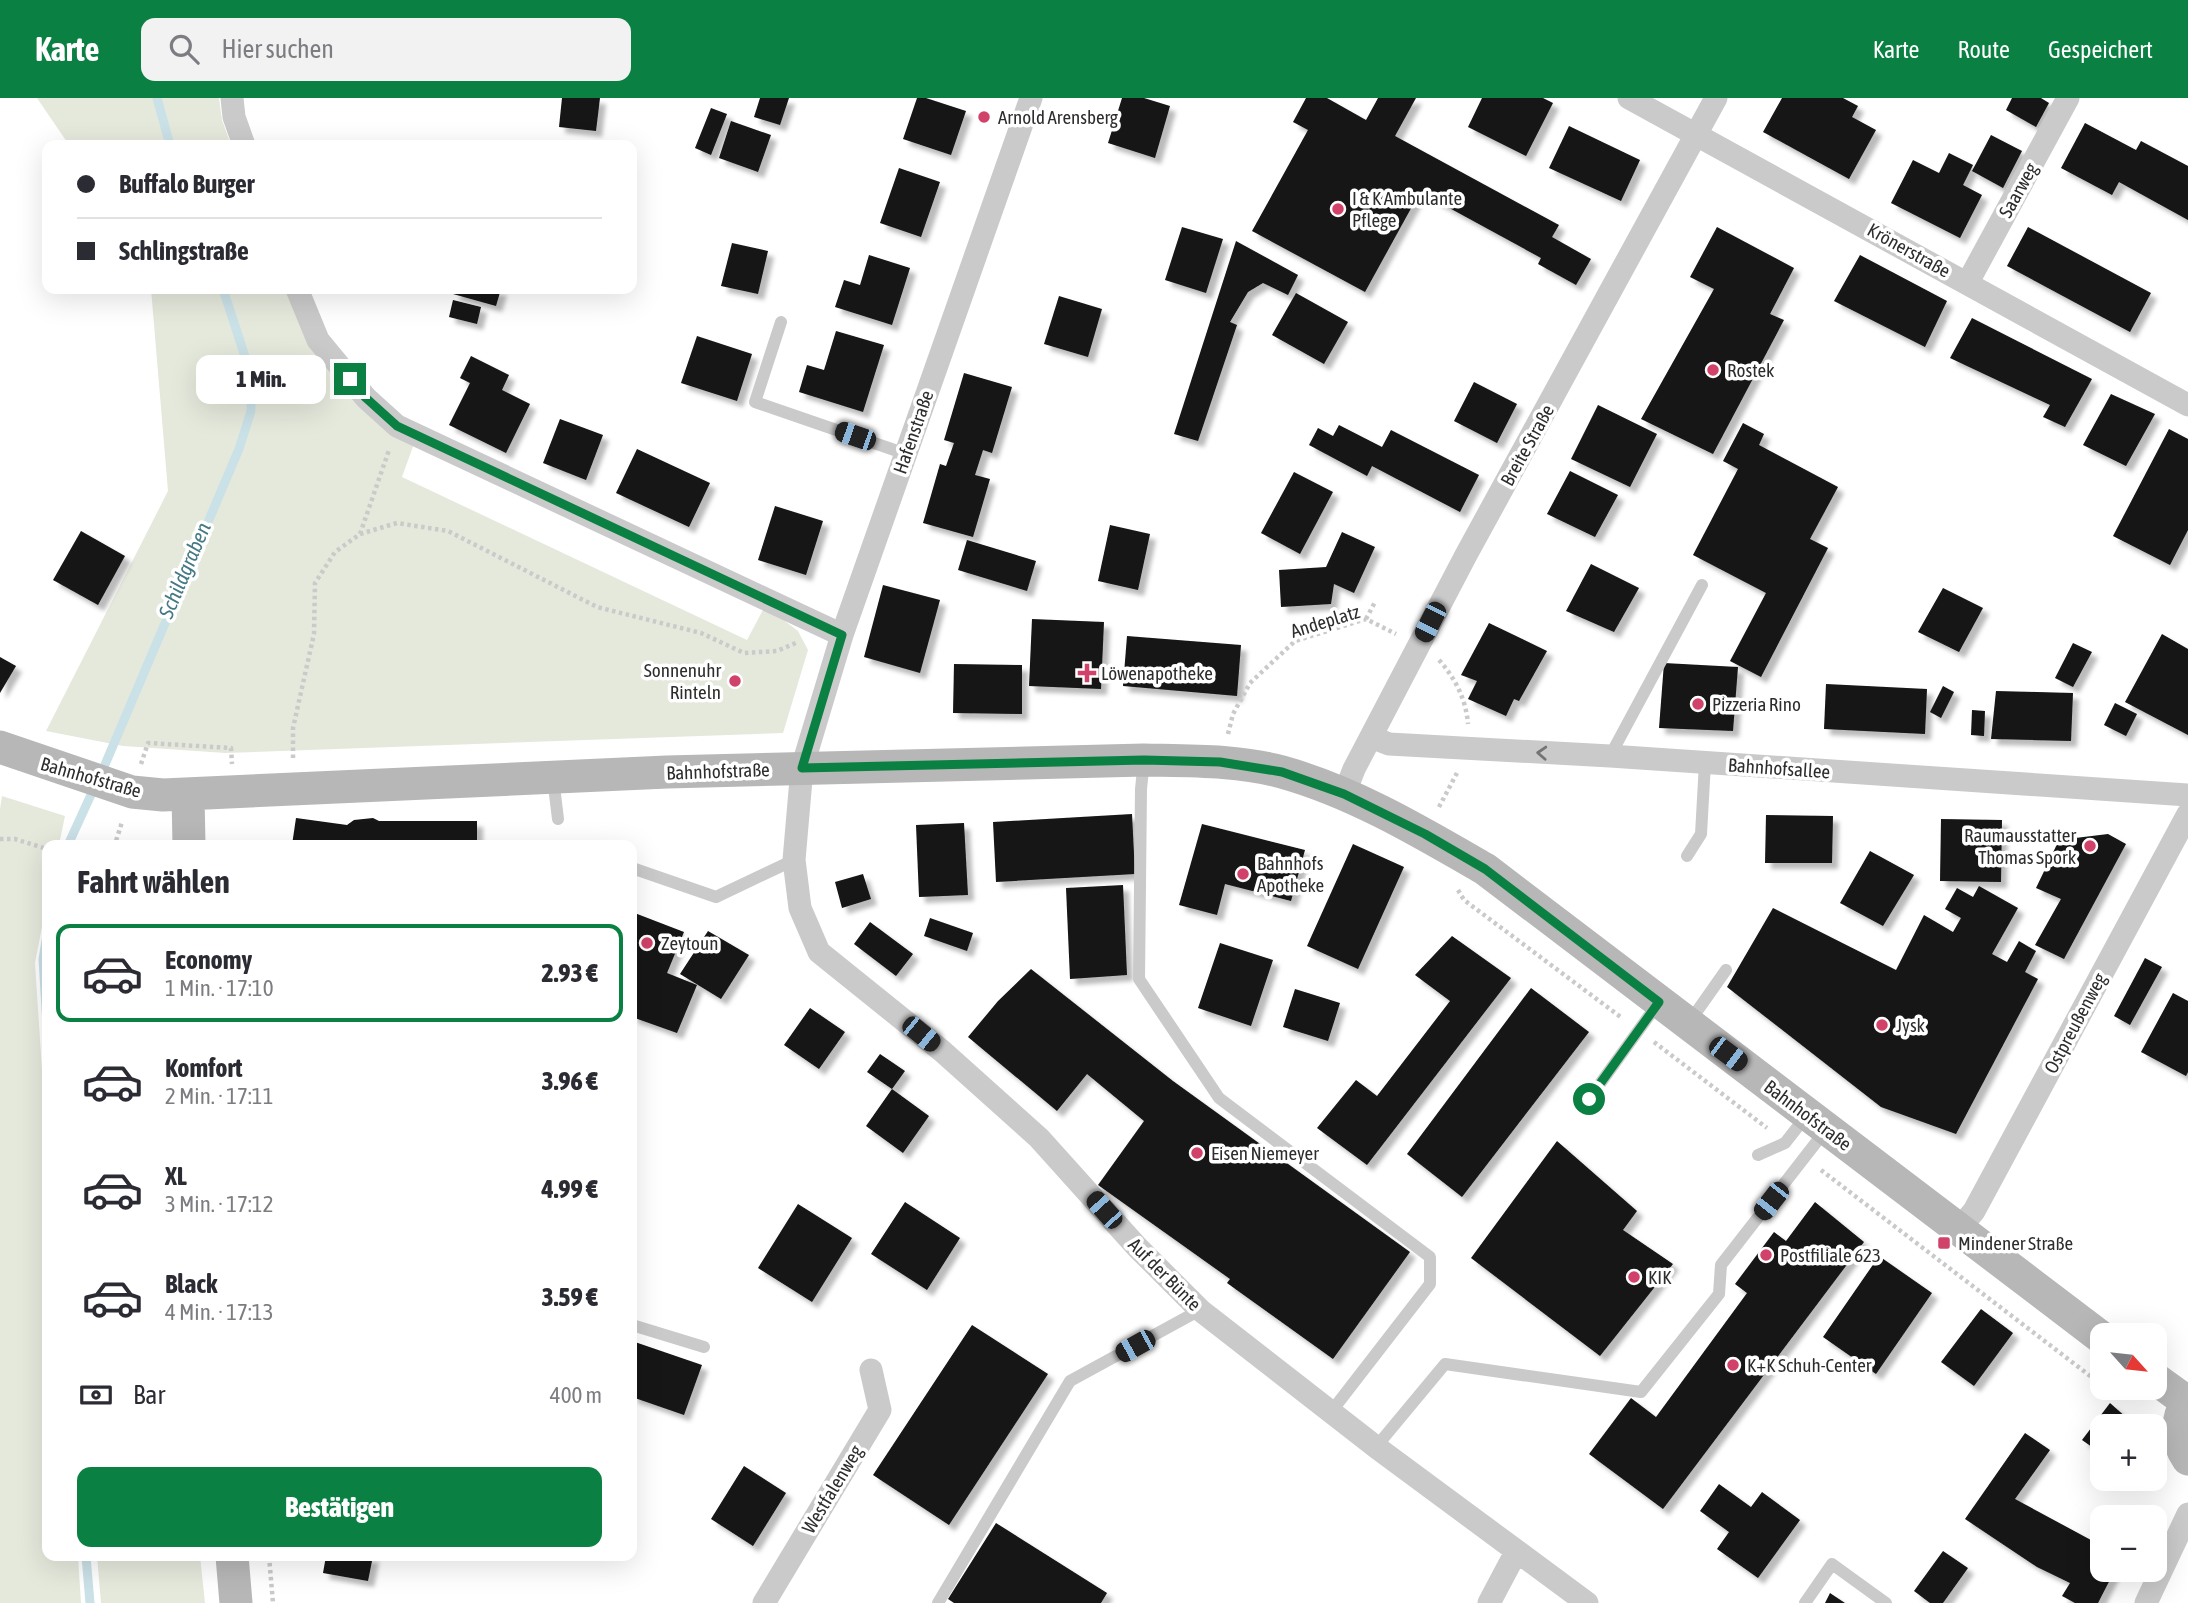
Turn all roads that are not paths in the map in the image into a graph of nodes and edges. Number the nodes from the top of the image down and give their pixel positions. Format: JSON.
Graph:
{"nodes":[{"id":1,"x":232,"y":98,"type":"edge"},
{"id":2,"x":1031,"y":98,"type":"edge"},
{"id":3,"x":1629,"y":98,"type":"edge"},
{"id":4,"x":1716,"y":98,"type":"edge"},
{"id":5,"x":2068,"y":98,"type":"edge"},
{"id":6,"x":1696,"y":134,"type":"junction"},
{"id":7,"x":242,"y":140,"type":"edge"},
{"id":8,"x":1968,"y":282,"type":"junction"},
{"id":9,"x":299,"y":294,"type":"edge"},
{"id":10,"x":781,"y":322,"type":"dead end"},
{"id":11,"x":2188,"y":405,"type":"edge"},
{"id":12,"x":906,"y":454,"type":"junction"},
{"id":13,"x":1702,"y":585,"type":"dead end"},
{"id":14,"x":835,"y":632,"type":"junction"},
{"id":15,"x":1371,"y":737,"type":"junction"},
{"id":16,"x":15,"y":753,"type":"edge"},
{"id":17,"x":1611,"y":756,"type":"junction"},
{"id":18,"x":1144,"y":760,"type":"junction"},
{"id":19,"x":1705,"y":763,"type":"junction"},
{"id":20,"x":802,"y":768,"type":"junction"},
{"id":21,"x":553,"y":778,"type":"junction"},
{"id":22,"x":1344,"y":794,"type":"junction"},
{"id":23,"x":175,"y":795,"type":"junction"},
{"id":24,"x":2188,"y":795,"type":"edge"},
{"id":25,"x":2188,"y":814,"type":"edge"},
{"id":26,"x":558,"y":819,"type":"dead end"},
{"id":27,"x":188,"y":840,"type":"edge"},
{"id":28,"x":1687,"y":856,"type":"dead end"},
{"id":29,"x":794,"y":860,"type":"junction"},
{"id":30,"x":637,"y":869,"type":"edge"},
{"id":31,"x":1726,"y":970,"type":"dead end"},
{"id":32,"x":1659,"y":1002,"type":"junction"},
{"id":33,"x":1688,"y":1024,"type":"junction"},
{"id":34,"x":1589,"y":1099,"type":"dead end"},
{"id":35,"x":1817,"y":1122,"type":"junction"},
{"id":36,"x":1758,"y":1155,"type":"dead end"},
{"id":37,"x":1958,"y":1230,"type":"junction"},
{"id":38,"x":1199,"y":1310,"type":"junction"},
{"id":39,"x":637,"y":1327,"type":"edge"},
{"id":40,"x":2090,"y":1329,"type":"edge"},
{"id":41,"x":704,"y":1347,"type":"dead end"},
{"id":42,"x":871,"y":1370,"type":"dead end"},
{"id":43,"x":2167,"y":1387,"type":"edge"},
{"id":44,"x":2187,"y":1401,"type":"edge"},
{"id":45,"x":1331,"y":1412,"type":"junction"},
{"id":46,"x":1376,"y":1447,"type":"junction"},
{"id":47,"x":2188,"y":1459,"type":"edge"},
{"id":48,"x":2188,"y":1514,"type":"edge"},
{"id":49,"x":1516,"y":1552,"type":"junction"},
{"id":50,"x":232,"y":1561,"type":"edge"},
{"id":51,"x":236,"y":1603,"type":"edge"},
{"id":52,"x":764,"y":1603,"type":"edge"},
{"id":53,"x":938,"y":1603,"type":"edge"},
{"id":54,"x":1489,"y":1603,"type":"edge"},
{"id":55,"x":1587,"y":1603,"type":"edge"},
{"id":56,"x":1805,"y":1603,"type":"edge"},
{"id":57,"x":1886,"y":1603,"type":"edge"},
{"id":58,"x":2146,"y":1603,"type":"edge"}],
"edges":[{"from":1,"to":7,"type":"street"},
{"from":2,"to":12,"type":"street","name":"Hafenstraße"},
{"from":3,"to":6,"type":"street","name":"Krönerstraße"},
{"from":4,"to":6,"type":"street","name":"Breite Straße"},
{"from":5,"to":8,"type":"street","name":"Saarweg"},
{"from":6,"to":8,"type":"street","name":"Krönerstraße"},
{"from":6,"to":15,"type":"street","name":"Breite Straße"},
{"from":8,"to":11,"type":"street","name":"Krönerstraße"},
{"from":9,"to":14,"type":"street"},
{"from":10,"to":12,"type":"lane"},
{"from":12,"to":14,"type":"street","name":"Hafenstraße"},
{"from":13,"to":17,"type":"lane"},
{"from":14,"to":20,"type":"street","name":"Hafenstraße"},
{"from":17,"to":15,"type":"street","name":"Bahnhofsallee","one_way":true},
{"from":15,"to":22,"type":"street","name":"Breite Straße"},
{"from":16,"to":23,"type":"main road","name":"Bahnhofstraße"},
{"from":17,"to":19,"type":"street","name":"Bahnhofsallee"},
{"from":18,"to":20,"type":"main road","name":"Bahnhofstraße"},
{"from":18,"to":22,"type":"main road","name":"Bahnhofstraße"},
{"from":18,"to":45,"type":"lane"},
{"from":19,"to":24,"type":"street","name":"Bahnhofsallee"},
{"from":19,"to":28,"type":"lane"},
{"from":20,"to":21,"type":"main road","name":"Bahnhofstraße"},
{"from":20,"to":29,"type":"street","name":"Auf der Bünte"},
{"from":21,"to":23,"type":"main road","name":"Bahnhofstraße"},
{"from":21,"to":26,"type":"lane"},
{"from":22,"to":32,"type":"main road","name":"Bahnhofstraße"},
{"from":23,"to":27,"type":"main road"},
{"from":25,"to":37,"type":"street","name":"Ostpreußenweg"},
{"from":29,"to":30,"type":"lane"},
{"from":29,"to":38,"type":"street","name":"Auf der Bünte"},
{"from":31,"to":33,"type":"lane"},
{"from":32,"to":33,"type":"main road","name":"Bahnhofstraße"},
{"from":32,"to":34,"type":"lane"},
{"from":33,"to":35,"type":"main road","name":"Bahnhofstraße"},
{"from":35,"to":36,"type":"lane"},
{"from":35,"to":37,"type":"main road","name":"Bahnhofstraße"},
{"from":35,"to":46,"type":"lane"},
{"from":37,"to":40,"type":"main road","name":"Bahnhofstraße"},
{"from":38,"to":45,"type":"street","name":"Auf der Bünte"},
{"from":38,"to":53,"type":"lane"},
{"from":39,"to":41,"type":"lane"},
{"from":42,"to":52,"type":"street","name":"Westfalenweg"},
{"from":43,"to":44,"type":"main road"},
{"from":44,"to":47,"type":"main road"},
{"from":45,"to":46,"type":"street","name":"Auf der Bünte"},
{"from":46,"to":49,"type":"street","name":"Auf der Bünte"},
{"from":48,"to":58,"type":"street"},
{"from":49,"to":54,"type":"street"},
{"from":49,"to":55,"type":"street","name":"Auf der Bünte"},
{"from":50,"to":51,"type":"main road"},
{"from":56,"to":57,"type":"lane"}]}
